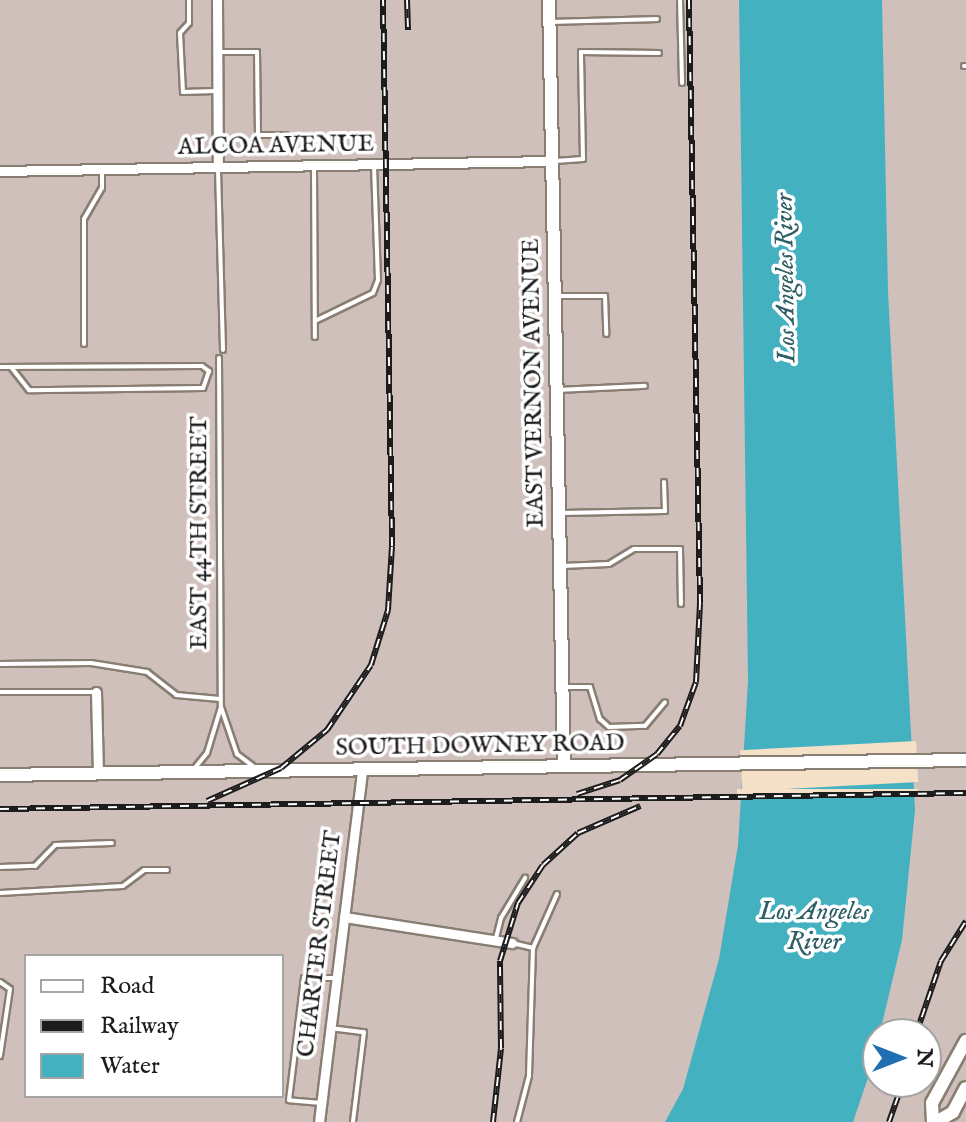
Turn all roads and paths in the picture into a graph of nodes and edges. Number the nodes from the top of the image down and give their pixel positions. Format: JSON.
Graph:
{"nodes":[{"id":1,"x":189,"y":0,"type":"edge"},
{"id":2,"x":217,"y":0,"type":"edge"},
{"id":3,"x":551,"y":0,"type":"edge"},
{"id":4,"x":680,"y":0,"type":"edge"},
{"id":5,"x":657,"y":19,"type":"dead end"},
{"id":6,"x":550,"y":22,"type":"junction"},
{"id":7,"x":217,"y":52,"type":"junction"},
{"id":8,"x":659,"y":53,"type":"dead end"},
{"id":9,"x":682,"y":83,"type":"dead end"},
{"id":10,"x":217,"y":91,"type":"junction"},
{"id":11,"x":286,"y":135,"type":"dead end"},
{"id":12,"x":552,"y":161,"type":"junction"},
{"id":13,"x":374,"y":164,"type":"junction"},
{"id":14,"x":314,"y":165,"type":"junction"},
{"id":15,"x":218,"y":167,"type":"junction"},
{"id":16,"x":102,"y":169,"type":"junction"},
{"id":17,"x":0,"y":171,"type":"edge"},
{"id":18,"x":555,"y":296,"type":"junction"},
{"id":19,"x":315,"y":321,"type":"junction"},
{"id":20,"x":606,"y":334,"type":"dead end"},
{"id":21,"x":315,"y":337,"type":"dead end"},
{"id":22,"x":84,"y":344,"type":"dead end"},
{"id":23,"x":223,"y":350,"type":"dead end"},
{"id":24,"x":219,"y":358,"type":"dead end"},
{"id":25,"x":0,"y":367,"type":"edge"},
{"id":26,"x":12,"y":368,"type":"junction"},
{"id":27,"x":209,"y":371,"type":"junction"},
{"id":28,"x":219,"y":371,"type":"junction"},
{"id":29,"x":645,"y":386,"type":"dead end"},
{"id":30,"x":557,"y":390,"type":"junction"},
{"id":31,"x":664,"y":482,"type":"dead end"},
{"id":32,"x":559,"y":513,"type":"junction"},
{"id":33,"x":560,"y":566,"type":"junction"},
{"id":34,"x":681,"y":604,"type":"dead end"},
{"id":35,"x":0,"y":664,"type":"edge"},
{"id":36,"x":562,"y":686,"type":"junction"},
{"id":37,"x":0,"y":692,"type":"edge"},
{"id":38,"x":96,"y":692,"type":"joint"},
{"id":39,"x":220,"y":699,"type":"junction"},
{"id":40,"x":665,"y":702,"type":"dead end"},
{"id":41,"x":221,"y":707,"type":"junction"},
{"id":42,"x":964,"y":758,"type":"edge"},
{"id":43,"x":564,"y":765,"type":"junction"},
{"id":44,"x":362,"y":770,"type":"junction"},
{"id":45,"x":193,"y":771,"type":"junction"},
{"id":46,"x":267,"y":771,"type":"junction"},
{"id":47,"x":98,"y":774,"type":"junction"},
{"id":48,"x":0,"y":775,"type":"edge"},
{"id":49,"x":112,"y":843,"type":"dead end"},
{"id":50,"x":0,"y":867,"type":"edge"},
{"id":51,"x":167,"y":870,"type":"dead end"},
{"id":52,"x":525,"y":878,"type":"dead end"},
{"id":53,"x":0,"y":893,"type":"edge"},
{"id":54,"x":557,"y":894,"type":"dead end"},
{"id":55,"x":344,"y":917,"type":"junction"},
{"id":56,"x":495,"y":941,"type":"junction"},
{"id":57,"x":512,"y":943,"type":"joint"},
{"id":58,"x":533,"y":948,"type":"junction"},
{"id":59,"x":337,"y":978,"type":"junction"},
{"id":60,"x":0,"y":982,"type":"edge"},
{"id":61,"x":330,"y":1028,"type":"junction"},
{"id":62,"x":966,"y":1041,"type":"edge"},
{"id":63,"x":0,"y":1056,"type":"edge"},
{"id":64,"x":966,"y":1088,"type":"edge"},
{"id":65,"x":321,"y":1103,"type":"junction"},
{"id":66,"x":319,"y":1122,"type":"edge"},
{"id":67,"x":353,"y":1122,"type":"edge"},
{"id":68,"x":517,"y":1122,"type":"edge"},
{"id":69,"x":934,"y":1122,"type":"edge"}],
"edges":[{"from":1,"to":10,"type":"lane"},
{"from":2,"to":7,"type":"street"},
{"from":3,"to":6,"type":"main road","name":"EAST VERNON AVENUE"},
{"from":4,"to":9,"type":"lane"},
{"from":5,"to":6,"type":"lane"},
{"from":6,"to":12,"type":"main road","name":"EAST VERNON AVENUE"},
{"from":7,"to":10,"type":"street"},
{"from":7,"to":11,"type":"lane"},
{"from":8,"to":12,"type":"lane"},
{"from":10,"to":15,"type":"street"},
{"from":12,"to":13,"type":"street","name":"ALCOA AVENUE"},
{"from":12,"to":18,"type":"main road","name":"EAST VERNON AVENUE"},
{"from":13,"to":14,"type":"street","name":"ALCOA AVENUE"},
{"from":13,"to":19,"type":"lane"},
{"from":14,"to":15,"type":"street","name":"ALCOA AVENUE"},
{"from":14,"to":19,"type":"lane"},
{"from":15,"to":16,"type":"street","name":"ALCOA AVENUE"},
{"from":15,"to":23,"type":"lane"},
{"from":16,"to":17,"type":"street","name":"ALCOA AVENUE"},
{"from":16,"to":22,"type":"lane"},
{"from":18,"to":20,"type":"lane"},
{"from":18,"to":30,"type":"main road","name":"EAST VERNON AVENUE"},
{"from":19,"to":21,"type":"lane"},
{"from":24,"to":28,"type":"lane","name":"EAST 44TH STREET"},
{"from":25,"to":26,"type":"lane"},
{"from":26,"to":27,"type":"lane"},
{"from":26,"to":27,"type":"lane"},
{"from":27,"to":28,"type":"lane"},
{"from":28,"to":39,"type":"lane","name":"EAST 44TH STREET"},
{"from":29,"to":30,"type":"lane"},
{"from":30,"to":32,"type":"main road","name":"EAST VERNON AVENUE"},
{"from":31,"to":32,"type":"lane"},
{"from":32,"to":33,"type":"main road","name":"EAST VERNON AVENUE"},
{"from":33,"to":34,"type":"lane"},
{"from":33,"to":36,"type":"main road","name":"EAST VERNON AVENUE"},
{"from":35,"to":39,"type":"lane"},
{"from":36,"to":40,"type":"lane"},
{"from":36,"to":43,"type":"main road","name":"EAST VERNON AVENUE"},
{"from":37,"to":38,"type":"lane"},
{"from":38,"to":47,"type":"street"},
{"from":39,"to":41,"type":"lane","name":"EAST 44TH STREET"},
{"from":41,"to":45,"type":"lane","name":"EAST 44TH STREET"},
{"from":41,"to":46,"type":"lane","name":"EAST 44TH STREET"},
{"from":42,"to":43,"type":"main road","name":"SOUTH DOWNEY ROAD"},
{"from":43,"to":44,"type":"main road","name":"SOUTH DOWNEY ROAD"},
{"from":44,"to":46,"type":"main road","name":"SOUTH DOWNEY ROAD"},
{"from":44,"to":55,"type":"street","name":"CHARTER STREET"},
{"from":45,"to":46,"type":"main road","name":"SOUTH DOWNEY ROAD"},
{"from":45,"to":47,"type":"main road","name":"SOUTH DOWNEY ROAD"},
{"from":47,"to":48,"type":"main road","name":"SOUTH DOWNEY ROAD"},
{"from":49,"to":50,"type":"lane"},
{"from":51,"to":53,"type":"lane"},
{"from":52,"to":56,"type":"lane"},
{"from":54,"to":58,"type":"lane"},
{"from":55,"to":56,"type":"street"},
{"from":55,"to":59,"type":"street","name":"CHARTER STREET"},
{"from":56,"to":57,"type":"street"},
{"from":57,"to":58,"type":"lane"},
{"from":58,"to":68,"type":"lane"},
{"from":59,"to":61,"type":"street","name":"CHARTER STREET"},
{"from":59,"to":65,"type":"lane"},
{"from":60,"to":63,"type":"lane"},
{"from":61,"to":65,"type":"street","name":"CHARTER STREET"},
{"from":61,"to":67,"type":"lane"},
{"from":62,"to":69,"type":"main road"},
{"from":64,"to":69,"type":"main road"},
{"from":65,"to":66,"type":"street","name":"CHARTER STREET"}]}
